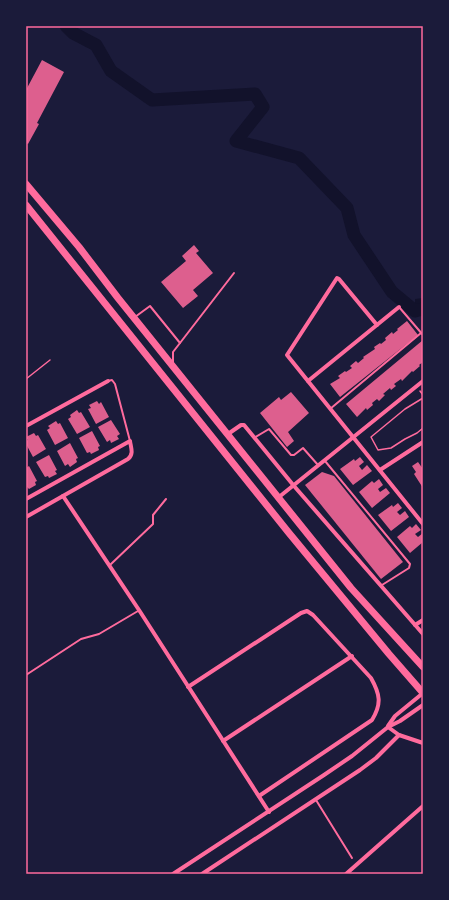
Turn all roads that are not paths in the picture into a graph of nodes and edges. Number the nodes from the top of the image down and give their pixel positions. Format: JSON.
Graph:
{"nodes":[{"id":1,"x":26,"y":184,"type":"edge"},
{"id":2,"x":26,"y":205,"type":"edge"},
{"id":3,"x":234,"y":273,"type":"dead end"},
{"id":4,"x":399,"y":307,"type":"joint"},
{"id":5,"x":134,"y":318,"type":"junction"},
{"id":6,"x":377,"y":325,"type":"junction"},
{"id":7,"x":422,"y":334,"type":"edge"},
{"id":8,"x":180,"y":343,"type":"junction"},
{"id":9,"x":173,"y":365,"type":"junction"},
{"id":10,"x":108,"y":381,"type":"joint"},
{"id":11,"x":308,"y":381,"type":"junction"},
{"id":12,"x":423,"y":381,"type":"edge"},
{"id":13,"x":330,"y":409,"type":"junction"},
{"id":14,"x":26,"y":426,"type":"edge"},
{"id":15,"x":228,"y":434,"type":"junction"},
{"id":16,"x":353,"y":437,"type":"junction"},
{"id":17,"x":254,"y":438,"type":"junction"},
{"id":18,"x":130,"y":441,"type":"junction"},
{"id":19,"x":423,"y":442,"type":"edge"},
{"id":20,"x":325,"y":461,"type":"junction"},
{"id":21,"x":318,"y":466,"type":"junction"},
{"id":22,"x":380,"y":470,"type":"junction"},
{"id":23,"x":294,"y":486,"type":"junction"},
{"id":24,"x":63,"y":496,"type":"junction"},
{"id":25,"x":279,"y":497,"type":"junction"},
{"id":26,"x":26,"y":499,"type":"edge"},
{"id":27,"x":166,"y":499,"type":"dead end"},
{"id":28,"x":26,"y":517,"type":"edge"},
{"id":29,"x":423,"y":524,"type":"edge"},
{"id":30,"x":109,"y":565,"type":"junction"},
{"id":31,"x":381,"y":586,"type":"junction"},
{"id":32,"x":139,"y":610,"type":"junction"},
{"id":33,"x":423,"y":620,"type":"edge"},
{"id":34,"x":416,"y":625,"type":"junction"},
{"id":35,"x":423,"y":634,"type":"edge"},
{"id":36,"x":352,"y":656,"type":"junction"},
{"id":37,"x":423,"y":667,"type":"edge"},
{"id":38,"x":26,"y":674,"type":"edge"},
{"id":39,"x":188,"y":687,"type":"junction"},
{"id":40,"x":423,"y":693,"type":"edge"},
{"id":41,"x":423,"y":705,"type":"edge"},
{"id":42,"x":388,"y":727,"type":"junction"},
{"id":43,"x":399,"y":735,"type":"junction"},
{"id":44,"x":223,"y":741,"type":"junction"},
{"id":45,"x":423,"y":743,"type":"edge"},
{"id":46,"x":259,"y":796,"type":"junction"},
{"id":47,"x":316,"y":800,"type":"junction"},
{"id":48,"x":423,"y":806,"type":"edge"},
{"id":49,"x":269,"y":812,"type":"junction"},
{"id":50,"x":352,"y":858,"type":"dead end"},
{"id":51,"x":174,"y":874,"type":"edge"},
{"id":52,"x":202,"y":874,"type":"edge"},
{"id":53,"x":346,"y":874,"type":"edge"}],
"edges":[{"from":1,"to":5,"type":"highway"},
{"from":2,"to":40,"type":"highway"},
{"from":3,"to":8,"type":"lane"},
{"from":4,"to":6,"type":"street"},
{"from":4,"to":7,"type":"lane"},
{"from":5,"to":8,"type":"lane"},
{"from":5,"to":9,"type":"highway"},
{"from":6,"to":11,"type":"street"},
{"from":6,"to":11,"type":"street"},
{"from":7,"to":13,"type":"lane"},
{"from":8,"to":9,"type":"lane"},
{"from":9,"to":15,"type":"highway"},
{"from":10,"to":14,"type":"street"},
{"from":10,"to":18,"type":"lane"},
{"from":11,"to":13,"type":"street"},
{"from":12,"to":16,"type":"street"},
{"from":13,"to":16,"type":"street"},
{"from":15,"to":17,"type":"street"},
{"from":15,"to":25,"type":"highway"},
{"from":16,"to":20,"type":"street"},
{"from":16,"to":22,"type":"street"},
{"from":17,"to":21,"type":"lane"},
{"from":17,"to":23,"type":"street"},
{"from":18,"to":24,"type":"street"},
{"from":18,"to":26,"type":"street"},
{"from":19,"to":22,"type":"street"},
{"from":20,"to":21,"type":"street"},
{"from":20,"to":31,"type":"lane"},
{"from":21,"to":23,"type":"street"},
{"from":22,"to":29,"type":"street"},
{"from":23,"to":25,"type":"street"},
{"from":23,"to":31,"type":"street"},
{"from":24,"to":28,"type":"street"},
{"from":24,"to":30,"type":"street"},
{"from":25,"to":37,"type":"highway"},
{"from":27,"to":30,"type":"lane"},
{"from":30,"to":32,"type":"street"},
{"from":31,"to":34,"type":"street"},
{"from":32,"to":38,"type":"lane"},
{"from":32,"to":39,"type":"street"},
{"from":33,"to":34,"type":"street"},
{"from":34,"to":35,"type":"street"},
{"from":36,"to":39,"type":"street"},
{"from":36,"to":44,"type":"street"},
{"from":36,"to":46,"type":"street"},
{"from":39,"to":44,"type":"street"},
{"from":40,"to":42,"type":"street"},
{"from":41,"to":42,"type":"street"},
{"from":42,"to":43,"type":"street"},
{"from":42,"to":49,"type":"street"},
{"from":43,"to":45,"type":"street"},
{"from":43,"to":47,"type":"street"},
{"from":44,"to":46,"type":"street"},
{"from":46,"to":49,"type":"street"},
{"from":47,"to":50,"type":"lane"},
{"from":47,"to":52,"type":"street"},
{"from":48,"to":53,"type":"street"},
{"from":49,"to":51,"type":"street"}]}
